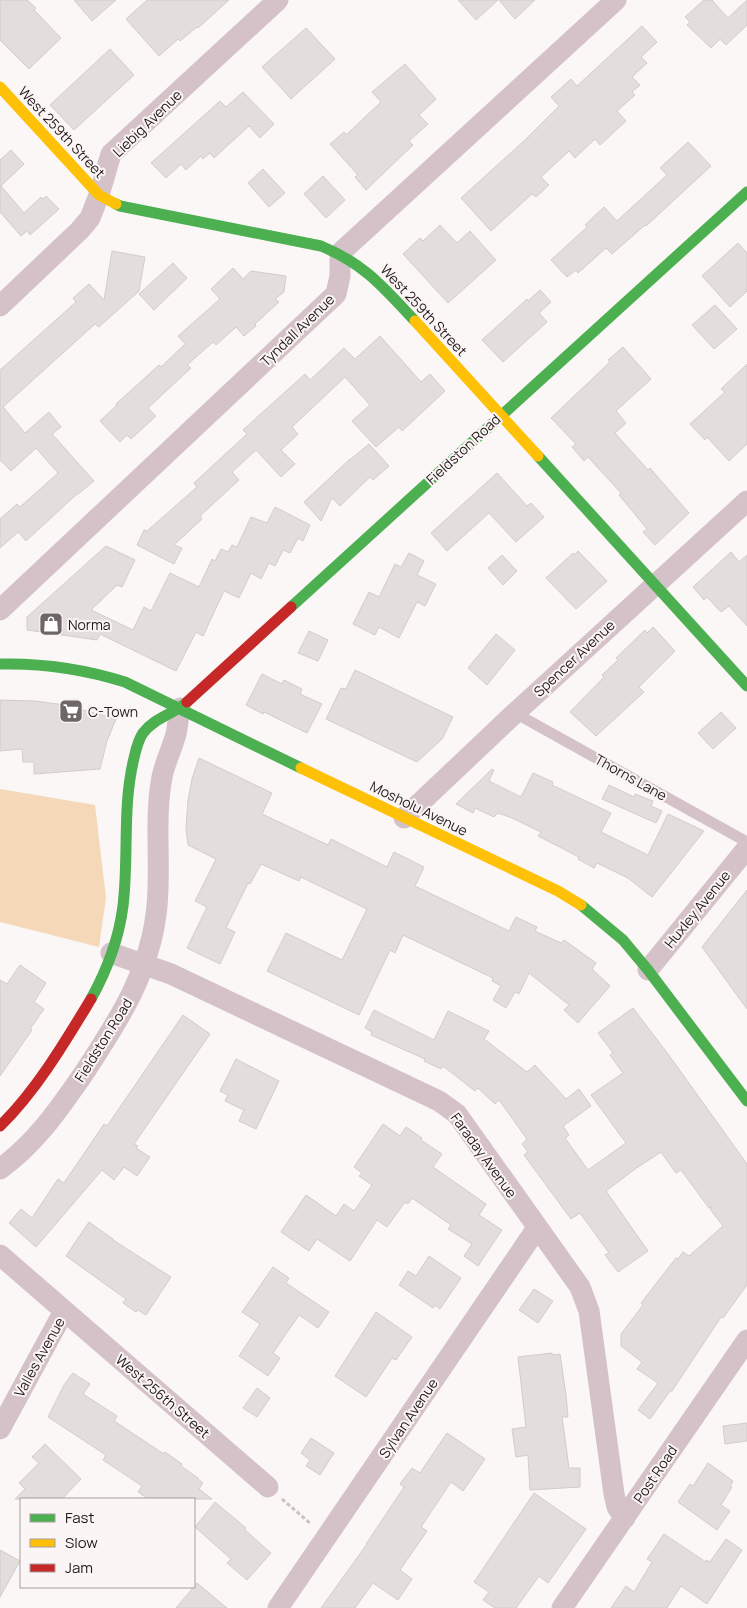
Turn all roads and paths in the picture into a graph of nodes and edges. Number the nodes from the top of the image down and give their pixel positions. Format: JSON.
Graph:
{"nodes":[{"id":1,"x":278,"y":0,"type":"edge"},
{"id":2,"x":616,"y":0,"type":"edge"},
{"id":3,"x":0,"y":88,"type":"edge"},
{"id":4,"x":747,"y":192,"type":"edge"},
{"id":5,"x":99,"y":195,"type":"junction"},
{"id":6,"x":340,"y":253,"type":"junction"},
{"id":7,"x":0,"y":306,"type":"edge"},
{"id":8,"x":500,"y":415,"type":"junction"},
{"id":9,"x":747,"y":500,"type":"edge"},
{"id":10,"x":655,"y":584,"type":"junction"},
{"id":11,"x":0,"y":610,"type":"edge"},
{"id":12,"x":0,"y":664,"type":"edge"},
{"id":13,"x":747,"y":686,"type":"edge"},
{"id":14,"x":180,"y":708,"type":"junction"},
{"id":15,"x":515,"y":713,"type":"junction"},
{"id":16,"x":404,"y":818,"type":"junction"},
{"id":17,"x":747,"y":842,"type":"edge"},
{"id":18,"x":747,"y":848,"type":"edge"},
{"id":19,"x":112,"y":952,"type":"junction"},
{"id":20,"x":144,"y":964,"type":"junction"},
{"id":21,"x":648,"y":970,"type":"junction"},
{"id":22,"x":747,"y":1102,"type":"edge"},
{"id":23,"x":0,"y":1126,"type":"edge"},
{"id":24,"x":0,"y":1170,"type":"edge"},
{"id":25,"x":537,"y":1228,"type":"junction"},
{"id":26,"x":0,"y":1255,"type":"edge"},
{"id":27,"x":64,"y":1311,"type":"junction"},
{"id":28,"x":747,"y":1340,"type":"edge"},
{"id":29,"x":0,"y":1428,"type":"edge"},
{"id":30,"x":268,"y":1487,"type":"joint"},
{"id":31,"x":625,"y":1518,"type":"junction"},
{"id":32,"x":326,"y":1538,"type":"junction"},
{"id":33,"x":278,"y":1608,"type":"edge"},
{"id":34,"x":562,"y":1608,"type":"edge"}],
"edges":[{"from":1,"to":5,"type":"street","name":"Liebig Avenue"},
{"from":2,"to":6,"type":"street"},
{"from":3,"to":5,"type":"street","name":"West 259th Street"},
{"from":4,"to":8,"type":"street","name":"Fieldston Road"},
{"from":5,"to":6,"type":"street","name":"West 259th Street"},
{"from":5,"to":7,"type":"street","name":"Liebig Avenue"},
{"from":6,"to":8,"type":"street","name":"West 259th Street"},
{"from":6,"to":11,"type":"street","name":"Tyndall Avenue"},
{"from":8,"to":10,"type":"street","name":"West 259th Street"},
{"from":8,"to":14,"type":"street","name":"Fieldston Road"},
{"from":9,"to":10,"type":"street","name":"Spencer Avenue"},
{"from":10,"to":13,"type":"street","name":"West 259th Street"},
{"from":10,"to":15,"type":"street","name":"Spencer Avenue"},
{"from":12,"to":14,"type":"street","name":"Mosholu Avenue"},
{"from":14,"to":16,"type":"street","name":"Mosholu Avenue"},
{"from":14,"to":19,"type":"street","name":"Fieldston Road"},
{"from":14,"to":20,"type":"street","name":"Fieldston Road"},
{"from":15,"to":16,"type":"street","name":"Spencer Avenue"},
{"from":15,"to":17,"type":"lane","name":"Thorns Lane"},
{"from":16,"to":21,"type":"street","name":"Mosholu Avenue"},
{"from":18,"to":21,"type":"street","name":"Huxley Avenue"},
{"from":19,"to":20,"type":"street","name":"Faraday Avenue"},
{"from":19,"to":23,"type":"street","name":"Fieldston Road"},
{"from":20,"to":24,"type":"street","name":"Fieldston Road"},
{"from":20,"to":25,"type":"street","name":"Faraday Avenue"},
{"from":21,"to":22,"type":"street","name":"Mosholu Avenue"},
{"from":25,"to":31,"type":"street","name":"Faraday Avenue"},
{"from":25,"to":32,"type":"street","name":"Sylvan Avenue"},
{"from":26,"to":27,"type":"street","name":"West 256th Street"},
{"from":27,"to":29,"type":"street","name":"Valles Avenue"},
{"from":27,"to":30,"type":"street","name":"West 256th Street"},
{"from":28,"to":31,"type":"street","name":"Post Road"},
{"from":30,"to":32,"type":"path"},
{"from":31,"to":34,"type":"street","name":"Post Road"},
{"from":32,"to":33,"type":"street","name":"Sylvan Avenue"}]}
